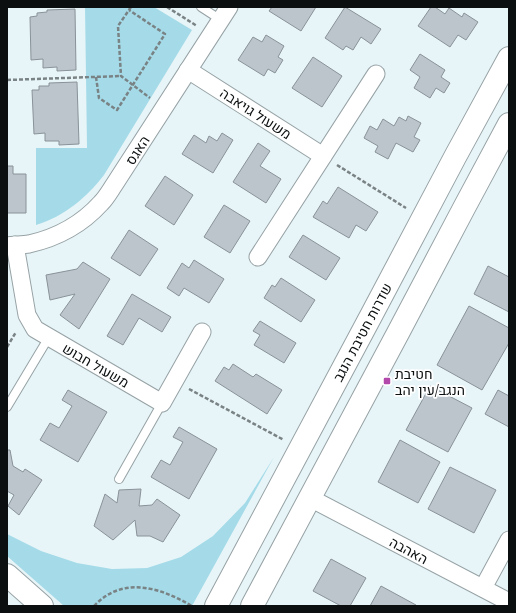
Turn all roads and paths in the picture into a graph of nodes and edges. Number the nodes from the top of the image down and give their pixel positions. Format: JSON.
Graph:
{"nodes":[{"id":1,"x":168,"y":7,"type":"edge"},
{"id":2,"x":201,"y":7,"type":"edge"},
{"id":3,"x":130,"y":8,"type":"edge"},
{"id":4,"x":225,"y":13,"type":"edge"},
{"id":5,"x":211,"y":35,"type":"junction"},
{"id":6,"x":509,"y":58,"type":"edge"},
{"id":7,"x":188,"y":70,"type":"junction"},
{"id":8,"x":376,"y":74,"type":"dead end"},
{"id":9,"x":121,"y":76,"type":"junction"},
{"id":10,"x":96,"y":77,"type":"junction"},
{"id":11,"x":7,"y":80,"type":"edge"},
{"id":12,"x":133,"y":85,"type":"junction"},
{"id":13,"x":164,"y":108,"type":"junction"},
{"id":14,"x":509,"y":124,"type":"edge"},
{"id":15,"x":323,"y":156,"type":"junction"},
{"id":16,"x":422,"y":218,"type":"junction"},
{"id":17,"x":11,"y":246,"type":"edge"},
{"id":18,"x":258,"y":257,"type":"dead end"},
{"id":19,"x":202,"y":332,"type":"dead end"},
{"id":20,"x":49,"y":337,"type":"junction"},
{"id":21,"x":175,"y":381,"type":"junction"},
{"id":22,"x":162,"y":403,"type":"junction"},
{"id":23,"x":7,"y":406,"type":"edge"},
{"id":24,"x":300,"y":448,"type":"junction"},
{"id":25,"x":120,"y":479,"type":"dead end"},
{"id":26,"x":310,"y":498,"type":"junction"},
{"id":27,"x":509,"y":540,"type":"edge"},
{"id":28,"x":7,"y":575,"type":"edge"},
{"id":29,"x":483,"y":588,"type":"junction"},
{"id":30,"x":509,"y":602,"type":"edge"},
{"id":31,"x":42,"y":606,"type":"edge"},
{"id":32,"x":94,"y":606,"type":"edge"},
{"id":33,"x":192,"y":606,"type":"edge"},
{"id":34,"x":216,"y":606,"type":"edge"},
{"id":35,"x":252,"y":606,"type":"edge"}],
"edges":[{"from":1,"to":5,"type":"path"},
{"from":2,"to":4,"type":"lane"},
{"from":3,"to":9,"type":"path"},
{"from":3,"to":12,"type":"path"},
{"from":4,"to":5,"type":"street","name":"האגס"},
{"from":5,"to":7,"type":"street","name":"האגס"},
{"from":6,"to":16,"type":"street","name":"שדרות חטיבת הנגב"},
{"from":7,"to":13,"type":"street","name":"האגס"},
{"from":7,"to":15,"type":"street","name":"משעול גויאבה"},
{"from":8,"to":15,"type":"street"},
{"from":9,"to":10,"type":"path"},
{"from":9,"to":12,"type":"path"},
{"from":10,"to":11,"type":"path"},
{"from":10,"to":12,"type":"path"},
{"from":12,"to":13,"type":"path"},
{"from":13,"to":17,"type":"street","name":"האגס"},
{"from":14,"to":26,"type":"street"},
{"from":15,"to":16,"type":"path"},
{"from":15,"to":18,"type":"street"},
{"from":16,"to":24,"type":"street","name":"שדרות חטיבת הנגב"},
{"from":17,"to":20,"type":"street","name":"משעול חבוש"},
{"from":19,"to":21,"type":"street"},
{"from":20,"to":22,"type":"street","name":"משעול חבוש"},
{"from":20,"to":23,"type":"lane"},
{"from":21,"to":22,"type":"street"},
{"from":21,"to":24,"type":"path"},
{"from":22,"to":25,"type":"lane"},
{"from":24,"to":34,"type":"street","name":"שדרות חטיבת הנגב"},
{"from":26,"to":29,"type":"street","name":"האהבה"},
{"from":26,"to":35,"type":"street"},
{"from":27,"to":29,"type":"street"},
{"from":28,"to":31,"type":"street"},
{"from":29,"to":30,"type":"street","name":"האהבה"},
{"from":32,"to":33,"type":"path"}]}
